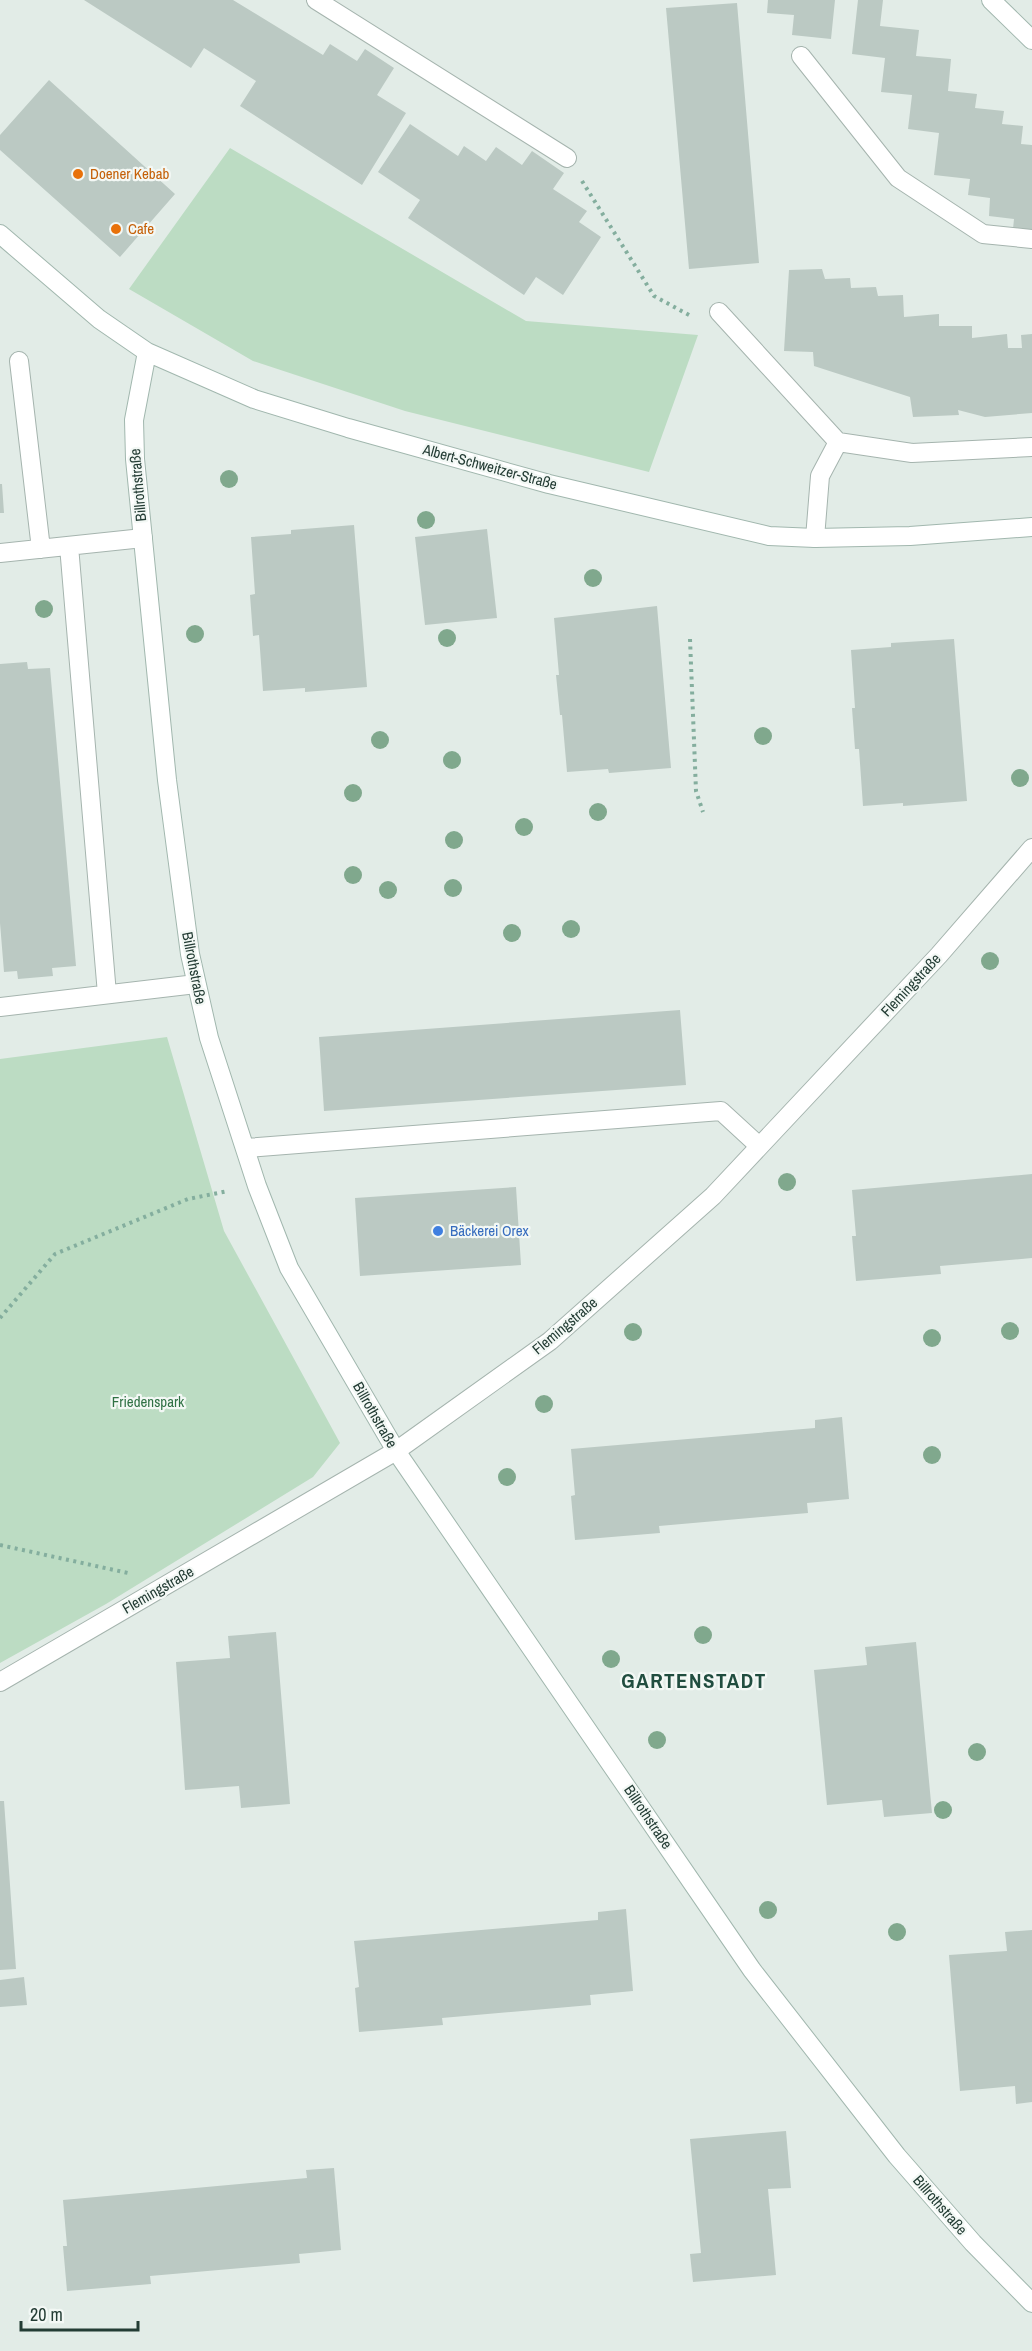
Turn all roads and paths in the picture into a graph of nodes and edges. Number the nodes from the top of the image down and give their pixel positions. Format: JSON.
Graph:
{"nodes":[{"id":1,"x":316,"y":0,"type":"edge"},
{"id":2,"x":991,"y":0,"type":"edge"},
{"id":3,"x":1032,"y":40,"type":"edge"},
{"id":4,"x":801,"y":56,"type":"dead end"},
{"id":5,"x":567,"y":158,"type":"joint"},
{"id":6,"x":0,"y":234,"type":"edge"},
{"id":7,"x":1032,"y":239,"type":"edge"},
{"id":8,"x":719,"y":312,"type":"dead end"},
{"id":9,"x":694,"y":318,"type":"dead end"},
{"id":10,"x":147,"y":352,"type":"junction"},
{"id":11,"x":19,"y":361,"type":"dead end"},
{"id":12,"x":838,"y":442,"type":"junction"},
{"id":13,"x":1032,"y":447,"type":"edge"},
{"id":14,"x":1032,"y":526,"type":"edge"},
{"id":15,"x":143,"y":538,"type":"junction"},
{"id":16,"x":815,"y":538,"type":"junction"},
{"id":17,"x":69,"y":546,"type":"junction"},
{"id":18,"x":40,"y":549,"type":"junction"},
{"id":19,"x":0,"y":553,"type":"edge"},
{"id":20,"x":690,"y":639,"type":"dead end"},
{"id":21,"x":703,"y":812,"type":"dead end"},
{"id":22,"x":1032,"y":849,"type":"edge"},
{"id":23,"x":196,"y":984,"type":"junction"},
{"id":24,"x":107,"y":994,"type":"junction"},
{"id":25,"x":0,"y":1007,"type":"edge"},
{"id":26,"x":759,"y":1146,"type":"junction"},
{"id":27,"x":246,"y":1149,"type":"junction"},
{"id":28,"x":257,"y":1186,"type":"junction"},
{"id":29,"x":0,"y":1310,"type":"edge"},
{"id":30,"x":7,"y":1310,"type":"junction"},
{"id":31,"x":0,"y":1318,"type":"edge"},
{"id":32,"x":396,"y":1451,"type":"junction"},
{"id":33,"x":0,"y":1545,"type":"edge"},
{"id":34,"x":171,"y":1582,"type":"junction"},
{"id":35,"x":0,"y":1682,"type":"edge"},
{"id":36,"x":1032,"y":2303,"type":"edge"}],
"edges":[{"from":1,"to":5,"type":"street"},
{"from":2,"to":3,"type":"street"},
{"from":4,"to":7,"type":"street"},
{"from":5,"to":9,"type":"path"},
{"from":6,"to":10,"type":"street","name":"Albert-Schweitzer-Straße"},
{"from":8,"to":12,"type":"street"},
{"from":10,"to":15,"type":"street","name":"Billrothstraße"},
{"from":10,"to":16,"type":"street","name":"Albert-Schweitzer-Straße"},
{"from":11,"to":18,"type":"street"},
{"from":12,"to":13,"type":"street"},
{"from":12,"to":16,"type":"street"},
{"from":14,"to":16,"type":"street","name":"Albert-Schweitzer-Straße"},
{"from":15,"to":17,"type":"street"},
{"from":15,"to":23,"type":"street","name":"Billrothstraße"},
{"from":17,"to":18,"type":"street"},
{"from":17,"to":24,"type":"street"},
{"from":18,"to":19,"type":"street"},
{"from":20,"to":21,"type":"path"},
{"from":22,"to":26,"type":"street","name":"Flemingstraße"},
{"from":23,"to":24,"type":"street"},
{"from":23,"to":27,"type":"street","name":"Billrothstraße"},
{"from":24,"to":25,"type":"street"},
{"from":26,"to":27,"type":"street"},
{"from":26,"to":32,"type":"street","name":"Flemingstraße"},
{"from":27,"to":28,"type":"street","name":"Billrothstraße"},
{"from":28,"to":30,"type":"path"},
{"from":28,"to":32,"type":"street","name":"Billrothstraße"},
{"from":29,"to":30,"type":"path"},
{"from":30,"to":31,"type":"path"},
{"from":32,"to":34,"type":"street","name":"Flemingstraße"},
{"from":32,"to":36,"type":"street","name":"Billrothstraße"},
{"from":33,"to":34,"type":"path"},
{"from":34,"to":35,"type":"street","name":"Flemingstraße"}]}
